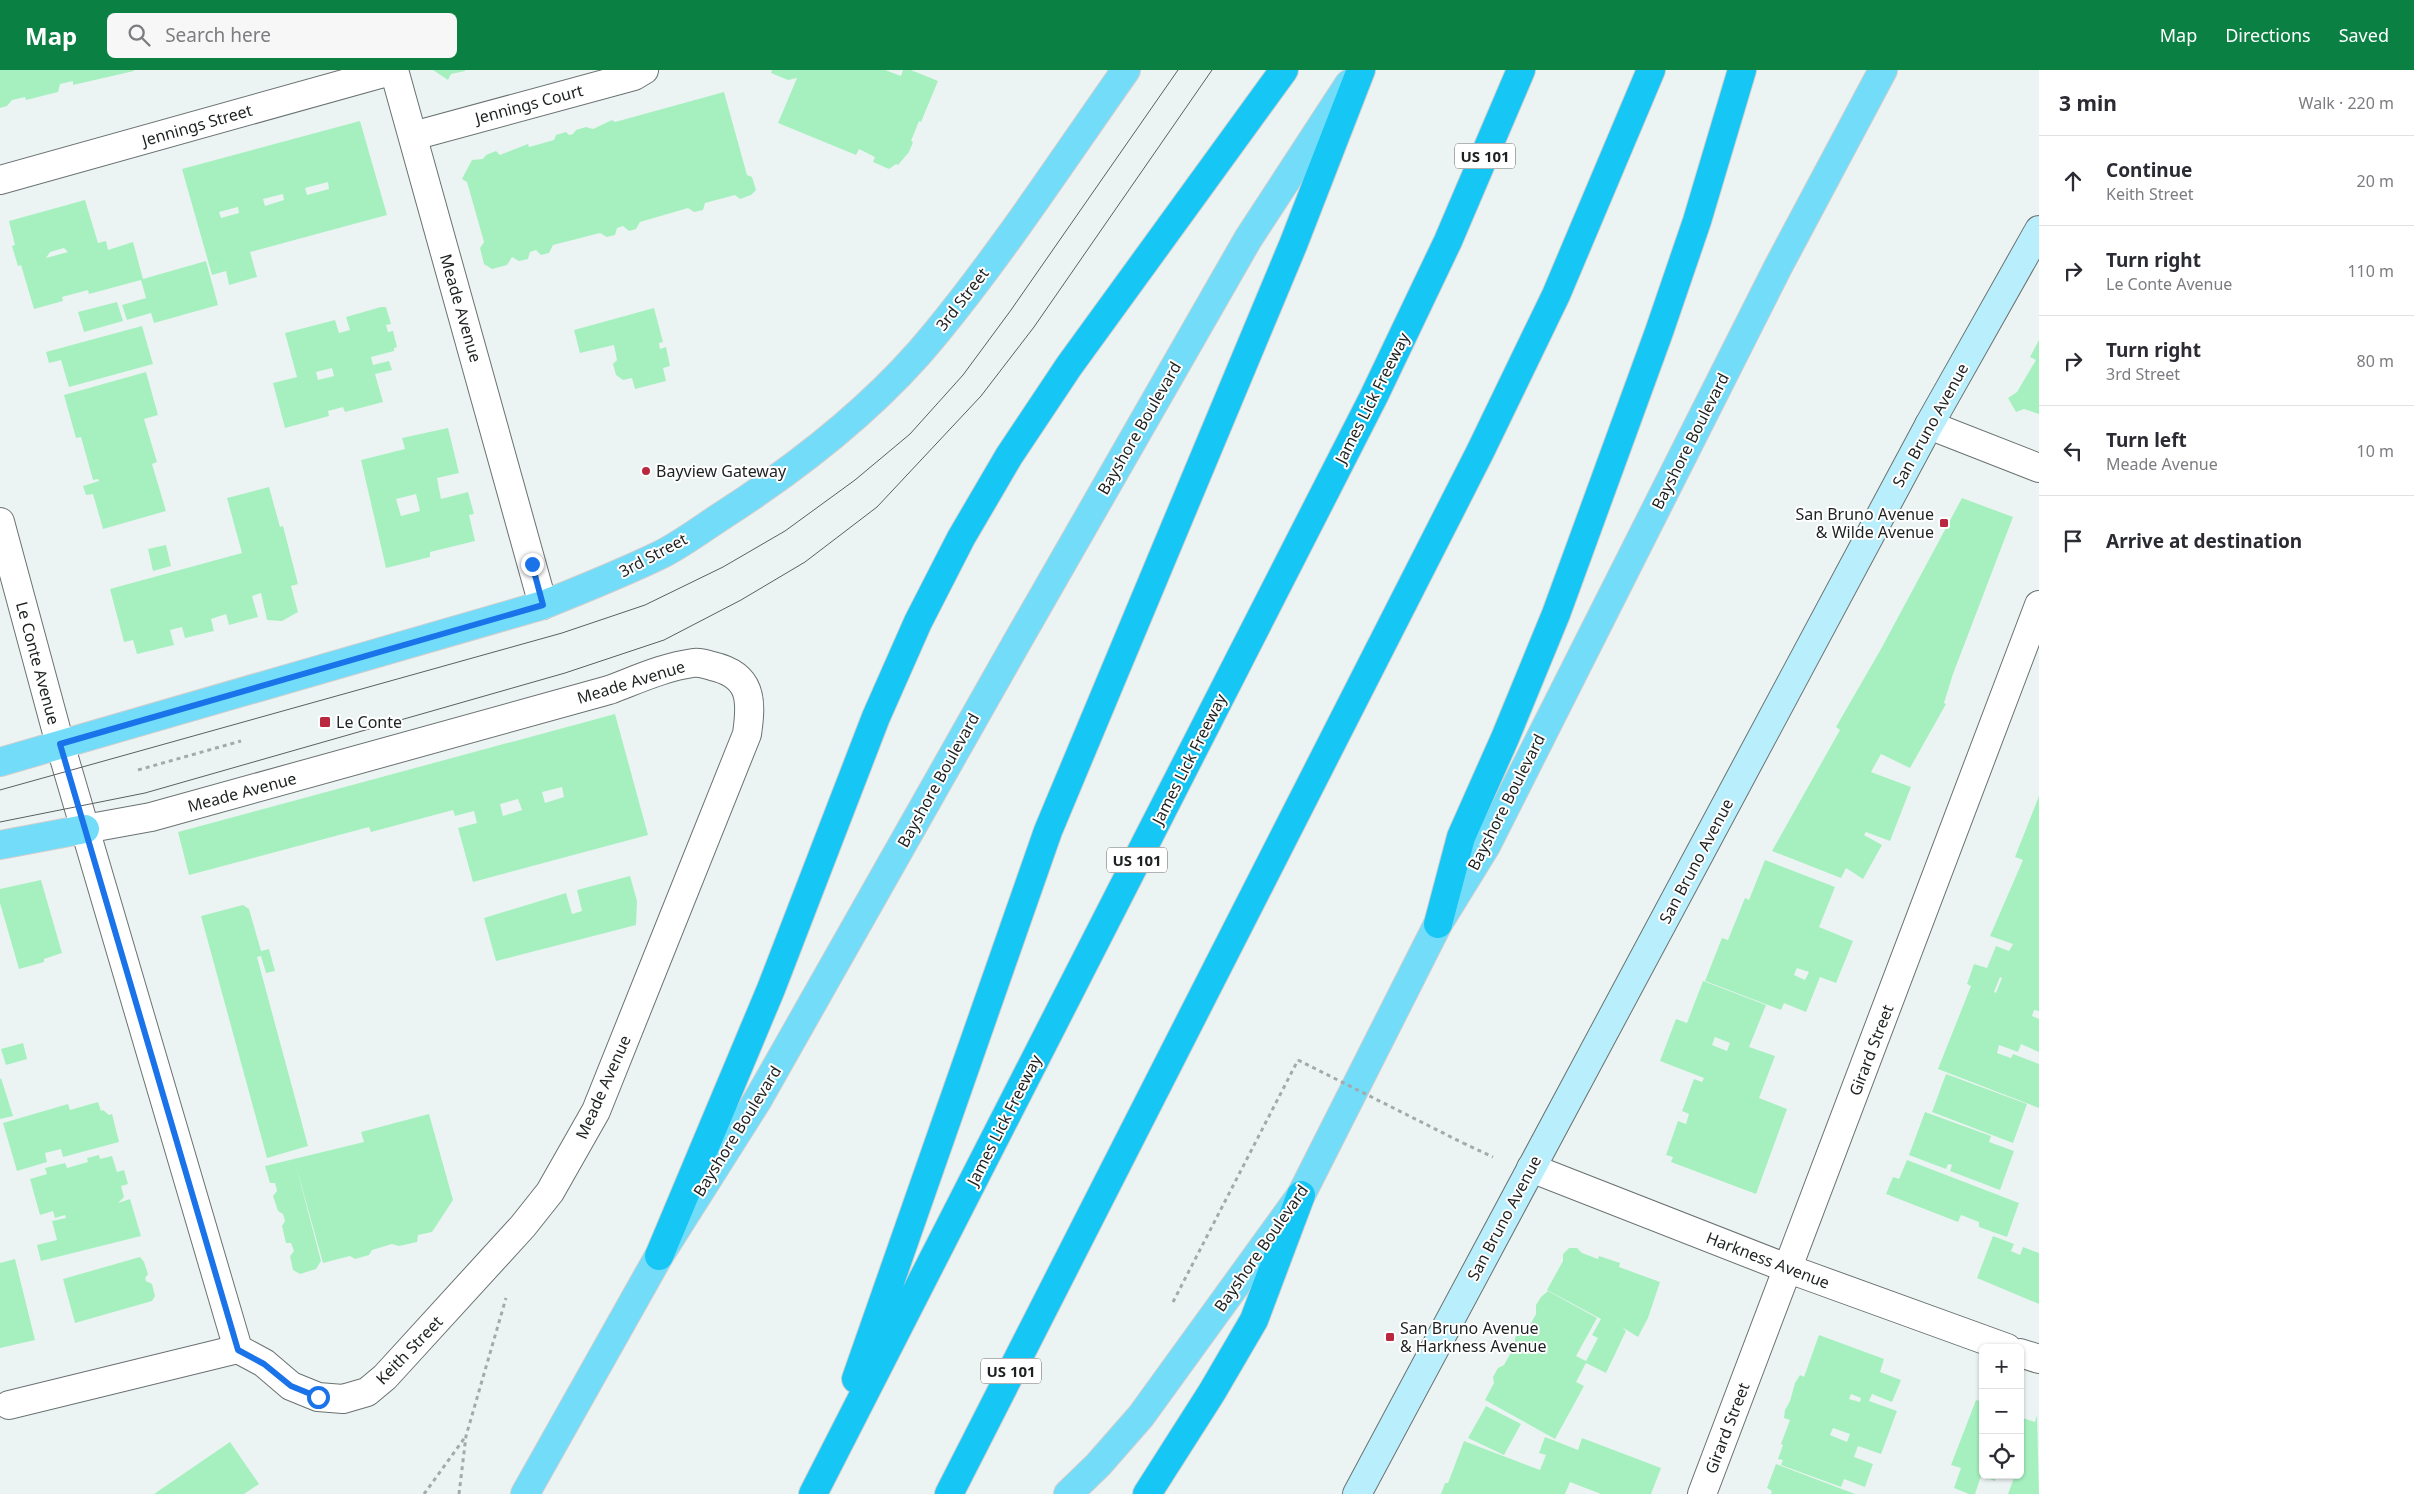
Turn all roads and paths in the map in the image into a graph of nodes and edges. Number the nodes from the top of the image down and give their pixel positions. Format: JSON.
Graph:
{"nodes":[{"id":1,"x":394,"y":70,"type":"edge"},
{"id":2,"x":644,"y":70,"type":"edge"},
{"id":3,"x":1126,"y":70,"type":"edge"},
{"id":4,"x":1284,"y":70,"type":"edge"},
{"id":5,"x":1360,"y":70,"type":"edge"},
{"id":6,"x":1521,"y":70,"type":"edge"},
{"id":7,"x":1651,"y":70,"type":"edge"},
{"id":8,"x":1742,"y":70,"type":"edge"},
{"id":9,"x":1883,"y":70,"type":"edge"},
{"id":10,"x":413,"y":136,"type":"junction"},
{"id":11,"x":0,"y":180,"type":"edge"},
{"id":12,"x":2039,"y":230,"type":"edge"},
{"id":13,"x":1929,"y":425,"type":"junction"},
{"id":14,"x":2039,"y":468,"type":"edge"},
{"id":15,"x":0,"y":522,"type":"edge"},
{"id":16,"x":543,"y":605,"type":"junction"},
{"id":17,"x":2039,"y":605,"type":"edge"},
{"id":18,"x":241,"y":741,"type":"dead end"},
{"id":19,"x":60,"y":744,"type":"junction"},
{"id":20,"x":0,"y":762,"type":"edge"},
{"id":21,"x":138,"y":770,"type":"dead end"},
{"id":22,"x":85,"y":829,"type":"junction"},
{"id":23,"x":0,"y":844,"type":"edge"},
{"id":24,"x":1438,"y":924,"type":"junction"},
{"id":25,"x":1493,"y":1157,"type":"dead end"},
{"id":26,"x":1531,"y":1168,"type":"junction"},
{"id":27,"x":1301,"y":1195,"type":"junction"},
{"id":28,"x":523,"y":1226,"type":"joint"},
{"id":29,"x":659,"y":1256,"type":"junction"},
{"id":30,"x":489,"y":1263,"type":"junction"},
{"id":31,"x":1789,"y":1269,"type":"junction"},
{"id":32,"x":1173,"y":1302,"type":"dead end"},
{"id":33,"x":1996,"y":1344,"type":"edge"},
{"id":34,"x":238,"y":1350,"type":"junction"},
{"id":35,"x":2024,"y":1354,"type":"edge"},
{"id":36,"x":2039,"y":1360,"type":"edge"},
{"id":37,"x":10,"y":1405,"type":"dead end"},
{"id":38,"x":466,"y":1436,"type":"junction"},
{"id":39,"x":817,"y":1486,"type":"edge"},
{"id":40,"x":424,"y":1494,"type":"edge"},
{"id":41,"x":459,"y":1494,"type":"edge"},
{"id":42,"x":525,"y":1494,"type":"edge"},
{"id":43,"x":949,"y":1494,"type":"edge"},
{"id":44,"x":1068,"y":1494,"type":"edge"},
{"id":45,"x":1147,"y":1494,"type":"edge"},
{"id":46,"x":1357,"y":1494,"type":"edge"},
{"id":47,"x":1702,"y":1494,"type":"edge"}],
"edges":[{"from":1,"to":10,"type":"street","name":"Meade Avenue"},
{"from":1,"to":11,"type":"street","name":"Jennings Street"},
{"from":2,"to":10,"type":"street","name":"Jennings Court"},
{"from":3,"to":16,"type":"main road","name":"3rd Street"},
{"from":4,"to":29,"type":"highway"},
{"from":5,"to":29,"type":"main road","name":"Bayshore Boulevard"},
{"from":5,"to":39,"type":"highway"},
{"from":6,"to":39,"type":"highway","name":"James Lick Freeway","number":"US 101"},
{"from":7,"to":43,"type":"highway","number":"US 101"},
{"from":8,"to":24,"type":"highway"},
{"from":9,"to":24,"type":"main road","name":"Bayshore Boulevard"},
{"from":10,"to":16,"type":"street","name":"Meade Avenue"},
{"from":12,"to":13,"type":"main road","name":"San Bruno Avenue"},
{"from":13,"to":14,"type":"street"},
{"from":13,"to":26,"type":"main road","name":"San Bruno Avenue"},
{"from":15,"to":19,"type":"street","name":"Le Conte Avenue"},
{"from":16,"to":19,"type":"main road","name":"3rd Street"},
{"from":17,"to":31,"type":"street","name":"Girard Street"},
{"from":18,"to":21,"type":"path"},
{"from":19,"to":20,"type":"main road","name":"3rd Street"},
{"from":19,"to":22,"type":"street","name":"Le Conte Avenue"},
{"from":22,"to":23,"type":"main road"},
{"from":22,"to":28,"type":"street","name":"Meade Avenue"},
{"from":22,"to":34,"type":"street","name":"Le Conte Avenue"},
{"from":24,"to":27,"type":"main road","name":"Bayshore Boulevard"},
{"from":25,"to":32,"type":"path","bridge":true},
{"from":26,"to":31,"type":"street","name":"Harkness Avenue"},
{"from":26,"to":46,"type":"main road","name":"San Bruno Avenue"},
{"from":27,"to":44,"type":"main road","name":"Bayshore Boulevard"},
{"from":27,"to":45,"type":"highway"},
{"from":28,"to":30,"type":"street","name":"Keith Street"},
{"from":29,"to":42,"type":"main road","name":"Bayshore Boulevard"},
{"from":30,"to":34,"type":"street","name":"Keith Street"},
{"from":30,"to":38,"type":"path"},
{"from":31,"to":33,"type":"street","name":"Harkness Avenue"},
{"from":31,"to":47,"type":"street","name":"Girard Street"},
{"from":34,"to":37,"type":"street"},
{"from":35,"to":36,"type":"street"},
{"from":38,"to":40,"type":"path"},
{"from":38,"to":41,"type":"path"}]}
